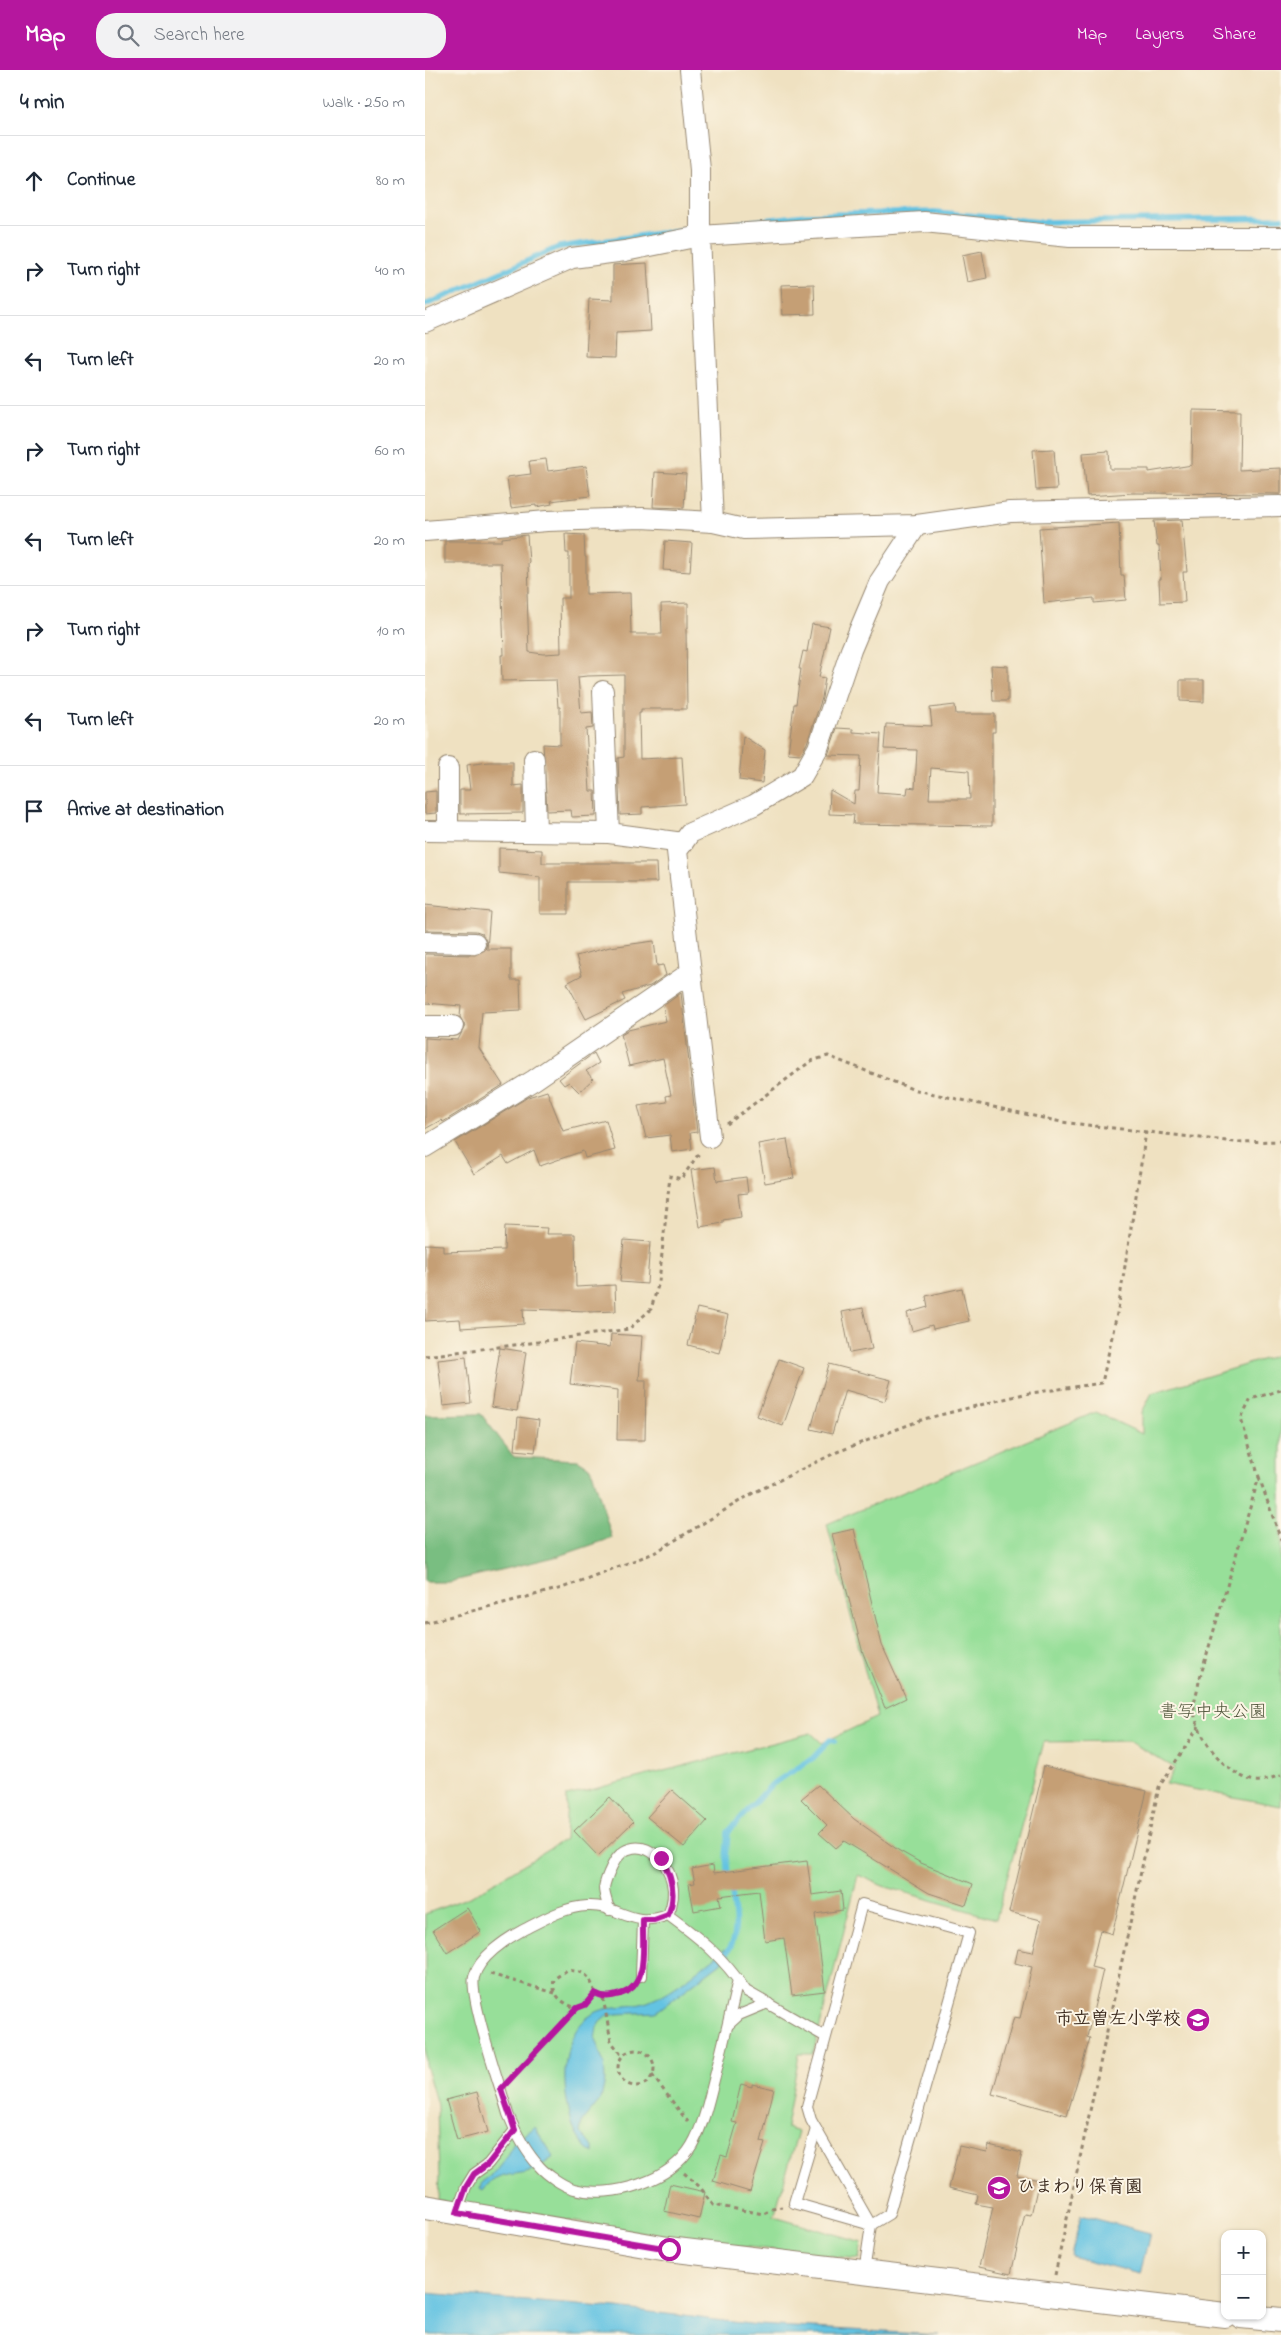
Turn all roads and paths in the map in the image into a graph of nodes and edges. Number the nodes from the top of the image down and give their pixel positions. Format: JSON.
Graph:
{"nodes":[{"id":1,"x":690,"y":70,"type":"edge"},
{"id":2,"x":699,"y":236,"type":"junction"},
{"id":3,"x":1281,"y":237,"type":"edge"},
{"id":4,"x":425,"y":322,"type":"edge"},
{"id":5,"x":1281,"y":506,"type":"edge"},
{"id":6,"x":713,"y":522,"type":"junction"},
{"id":7,"x":917,"y":525,"type":"junction"},
{"id":8,"x":425,"y":531,"type":"edge"},
{"id":9,"x":603,"y":691,"type":"dead end"},
{"id":10,"x":534,"y":758,"type":"dead end"},
{"id":11,"x":448,"y":768,"type":"dead end"},
{"id":12,"x":425,"y":831,"type":"edge"},
{"id":13,"x":448,"y":831,"type":"junction"},
{"id":14,"x":535,"y":832,"type":"junction"},
{"id":15,"x":609,"y":833,"type":"junction"},
{"id":16,"x":683,"y":843,"type":"junction"},
{"id":17,"x":425,"y":942,"type":"edge"},
{"id":18,"x":475,"y":943,"type":"dead end"},
{"id":19,"x":691,"y":972,"type":"junction"},
{"id":20,"x":425,"y":1026,"type":"edge"},
{"id":21,"x":453,"y":1026,"type":"dead end"},
{"id":22,"x":1146,"y":1132,"type":"junction"},
{"id":23,"x":709,"y":1137,"type":"junction"},
{"id":24,"x":1281,"y":1141,"type":"edge"},
{"id":25,"x":425,"y":1147,"type":"edge"},
{"id":26,"x":425,"y":1356,"type":"edge"},
{"id":27,"x":1281,"y":1390,"type":"edge"},
{"id":28,"x":1259,"y":1477,"type":"junction"},
{"id":29,"x":1281,"y":1540,"type":"edge"},
{"id":30,"x":425,"y":1623,"type":"edge"},
{"id":31,"x":1199,"y":1726,"type":"junction"},
{"id":32,"x":1281,"y":1775,"type":"edge"},
{"id":33,"x":609,"y":1910,"type":"junction"},
{"id":34,"x":668,"y":1915,"type":"junction"},
{"id":35,"x":643,"y":1920,"type":"junction"},
{"id":36,"x":478,"y":1971,"type":"junction"},
{"id":37,"x":641,"y":1976,"type":"joint"},
{"id":38,"x":738,"y":1979,"type":"junction"},
{"id":39,"x":555,"y":1993,"type":"junction"},
{"id":40,"x":595,"y":1993,"type":"junction"},
{"id":41,"x":603,"y":1998,"type":"junction"},
{"id":42,"x":768,"y":2003,"type":"junction"},
{"id":43,"x":577,"y":2008,"type":"junction"},
{"id":44,"x":728,"y":2026,"type":"junction"},
{"id":45,"x":826,"y":2037,"type":"junction"},
{"id":46,"x":622,"y":2056,"type":"junction"},
{"id":47,"x":652,"y":2075,"type":"junction"},
{"id":48,"x":501,"y":2089,"type":"junction"},
{"id":49,"x":816,"y":2129,"type":"junction"},
{"id":50,"x":517,"y":2133,"type":"junction"},
{"id":51,"x":697,"y":2133,"type":"junction"},
{"id":52,"x":676,"y":2165,"type":"junction"},
{"id":53,"x":794,"y":2204,"type":"junction"},
{"id":54,"x":425,"y":2207,"type":"edge"},
{"id":55,"x":457,"y":2213,"type":"junction"},
{"id":56,"x":871,"y":2225,"type":"junction"},
{"id":57,"x":864,"y":2272,"type":"junction"},
{"id":58,"x":1051,"y":2294,"type":"junction"},
{"id":59,"x":1221,"y":2314,"type":"edge"},
{"id":60,"x":1266,"y":2318,"type":"edge"},
{"id":61,"x":1281,"y":2320,"type":"edge"}],
"edges":[{"from":1,"to":2,"type":"street"},
{"from":2,"to":3,"type":"street"},
{"from":2,"to":4,"type":"street"},
{"from":2,"to":6,"type":"street"},
{"from":5,"to":7,"type":"street"},
{"from":6,"to":7,"type":"street"},
{"from":6,"to":8,"type":"street"},
{"from":7,"to":16,"type":"street"},
{"from":9,"to":15,"type":"street"},
{"from":10,"to":14,"type":"street"},
{"from":11,"to":13,"type":"street"},
{"from":12,"to":13,"type":"street"},
{"from":13,"to":14,"type":"street"},
{"from":14,"to":15,"type":"street"},
{"from":15,"to":16,"type":"street"},
{"from":16,"to":19,"type":"street"},
{"from":17,"to":18,"type":"street"},
{"from":19,"to":23,"type":"street"},
{"from":19,"to":25,"type":"street"},
{"from":20,"to":21,"type":"street"},
{"from":22,"to":23,"type":"path"},
{"from":22,"to":24,"type":"path"},
{"from":22,"to":30,"type":"path"},
{"from":23,"to":26,"type":"path"},
{"from":27,"to":28,"type":"path"},
{"from":28,"to":29,"type":"path"},
{"from":28,"to":31,"type":"path"},
{"from":31,"to":32,"type":"path"},
{"from":31,"to":58,"type":"path"},
{"from":33,"to":34,"type":"lane"},
{"from":33,"to":35,"type":"lane"},
{"from":33,"to":36,"type":"lane"},
{"from":34,"to":35,"type":"lane"},
{"from":34,"to":38,"type":"lane"},
{"from":35,"to":37,"type":"lane"},
{"from":36,"to":39,"type":"path"},
{"from":36,"to":48,"type":"lane"},
{"from":37,"to":41,"type":"path"},
{"from":38,"to":42,"type":"lane"},
{"from":38,"to":44,"type":"lane"},
{"from":39,"to":40,"type":"path"},
{"from":39,"to":43,"type":"path"},
{"from":40,"to":41,"type":"path"},
{"from":40,"to":43,"type":"path"},
{"from":41,"to":46,"type":"path"},
{"from":42,"to":44,"type":"lane"},
{"from":42,"to":45,"type":"lane"},
{"from":43,"to":48,"type":"path"},
{"from":44,"to":51,"type":"lane"},
{"from":45,"to":49,"type":"lane"},
{"from":45,"to":56,"type":"lane"},
{"from":46,"to":47,"type":"path"},
{"from":46,"to":47,"type":"path"},
{"from":47,"to":51,"type":"path"},
{"from":48,"to":50,"type":"lane"},
{"from":49,"to":53,"type":"lane"},
{"from":49,"to":56,"type":"lane"},
{"from":50,"to":52,"type":"lane"},
{"from":50,"to":55,"type":"lane"},
{"from":51,"to":52,"type":"lane"},
{"from":52,"to":53,"type":"path"},
{"from":53,"to":56,"type":"lane"},
{"from":54,"to":55,"type":"street"},
{"from":55,"to":57,"type":"street"},
{"from":56,"to":57,"type":"lane"},
{"from":57,"to":58,"type":"street"},
{"from":58,"to":59,"type":"street"},
{"from":60,"to":61,"type":"street"}]}
